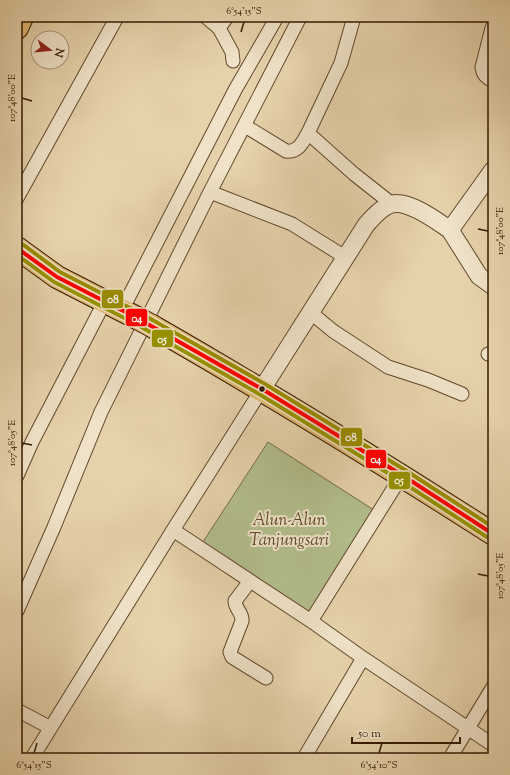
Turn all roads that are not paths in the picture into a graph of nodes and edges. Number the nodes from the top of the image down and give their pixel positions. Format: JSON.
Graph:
{"nodes":[{"id":1,"x":22,"y":17,"type":"edge"},
{"id":2,"x":116,"y":17,"type":"edge"},
{"id":3,"x":206,"y":17,"type":"edge"},
{"id":4,"x":227,"y":17,"type":"edge"},
{"id":5,"x":277,"y":17,"type":"edge"},
{"id":6,"x":300,"y":17,"type":"edge"},
{"id":7,"x":354,"y":17,"type":"edge"},
{"id":8,"x":17,"y":28,"type":"edge"},
{"id":9,"x":219,"y":28,"type":"junction"},
{"id":10,"x":492,"y":28,"type":"dead end"},
{"id":11,"x":233,"y":61,"type":"dead end"},
{"id":12,"x":493,"y":81,"type":"edge"},
{"id":13,"x":244,"y":126,"type":"junction"},
{"id":14,"x":308,"y":133,"type":"junction"},
{"id":15,"x":493,"y":170,"type":"edge"},
{"id":16,"x":210,"y":192,"type":"junction"},
{"id":17,"x":17,"y":198,"type":"edge"},
{"id":18,"x":392,"y":204,"type":"junction"},
{"id":19,"x":450,"y":230,"type":"junction"},
{"id":20,"x":17,"y":248,"type":"edge"},
{"id":21,"x":345,"y":257,"type":"junction"},
{"id":22,"x":493,"y":286,"type":"edge"},
{"id":23,"x":310,"y":312,"type":"junction"},
{"id":24,"x":130,"y":314,"type":"junction"},
{"id":25,"x":262,"y":390,"type":"junction"},
{"id":26,"x":462,"y":394,"type":"dead end"},
{"id":27,"x":32,"y":442,"type":"junction"},
{"id":28,"x":17,"y":456,"type":"edge"},
{"id":29,"x":402,"y":475,"type":"junction"},
{"id":30,"x":17,"y":476,"type":"edge"},
{"id":31,"x":173,"y":530,"type":"junction"},
{"id":32,"x":493,"y":534,"type":"edge"},
{"id":33,"x":250,"y":581,"type":"junction"},
{"id":34,"x":17,"y":610,"type":"edge"},
{"id":35,"x":311,"y":621,"type":"junction"},
{"id":36,"x":363,"y":658,"type":"junction"},
{"id":37,"x":266,"y":678,"type":"dead end"},
{"id":38,"x":493,"y":687,"type":"edge"},
{"id":39,"x":17,"y":710,"type":"edge"},
{"id":40,"x":49,"y":727,"type":"junction"},
{"id":41,"x":468,"y":728,"type":"junction"},
{"id":42,"x":493,"y":745,"type":"edge"},
{"id":43,"x":32,"y":758,"type":"edge"},
{"id":44,"x":304,"y":758,"type":"edge"},
{"id":45,"x":450,"y":758,"type":"edge"}],
"edges":[{"from":1,"to":8,"type":"highway"},
{"from":2,"to":17,"type":"street"},
{"from":3,"to":9,"type":"street"},
{"from":4,"to":9,"type":"street"},
{"from":5,"to":24,"type":"street"},
{"from":6,"to":13,"type":"street"},
{"from":7,"to":14,"type":"street"},
{"from":9,"to":11,"type":"street"},
{"from":10,"to":12,"type":"street"},
{"from":13,"to":14,"type":"street"},
{"from":13,"to":16,"type":"street"},
{"from":14,"to":18,"type":"street"},
{"from":15,"to":19,"type":"street"},
{"from":16,"to":21,"type":"street"},
{"from":16,"to":34,"type":"street"},
{"from":18,"to":19,"type":"street"},
{"from":18,"to":21,"type":"street"},
{"from":19,"to":22,"type":"street"},
{"from":20,"to":24,"type":"highway"},
{"from":21,"to":23,"type":"street"},
{"from":23,"to":25,"type":"street"},
{"from":23,"to":26,"type":"street"},
{"from":24,"to":25,"type":"highway"},
{"from":24,"to":27,"type":"street"},
{"from":25,"to":29,"type":"highway"},
{"from":25,"to":31,"type":"street"},
{"from":27,"to":28,"type":"street"},
{"from":27,"to":30,"type":"street"},
{"from":29,"to":32,"type":"highway"},
{"from":29,"to":35,"type":"street"},
{"from":31,"to":33,"type":"street"},
{"from":31,"to":40,"type":"street"},
{"from":33,"to":35,"type":"street"},
{"from":33,"to":37,"type":"street"},
{"from":35,"to":36,"type":"street"},
{"from":36,"to":41,"type":"street"},
{"from":36,"to":44,"type":"street"},
{"from":38,"to":41,"type":"street"},
{"from":39,"to":40,"type":"street"},
{"from":40,"to":43,"type":"street"},
{"from":41,"to":42,"type":"street"},
{"from":41,"to":45,"type":"street"}]}
